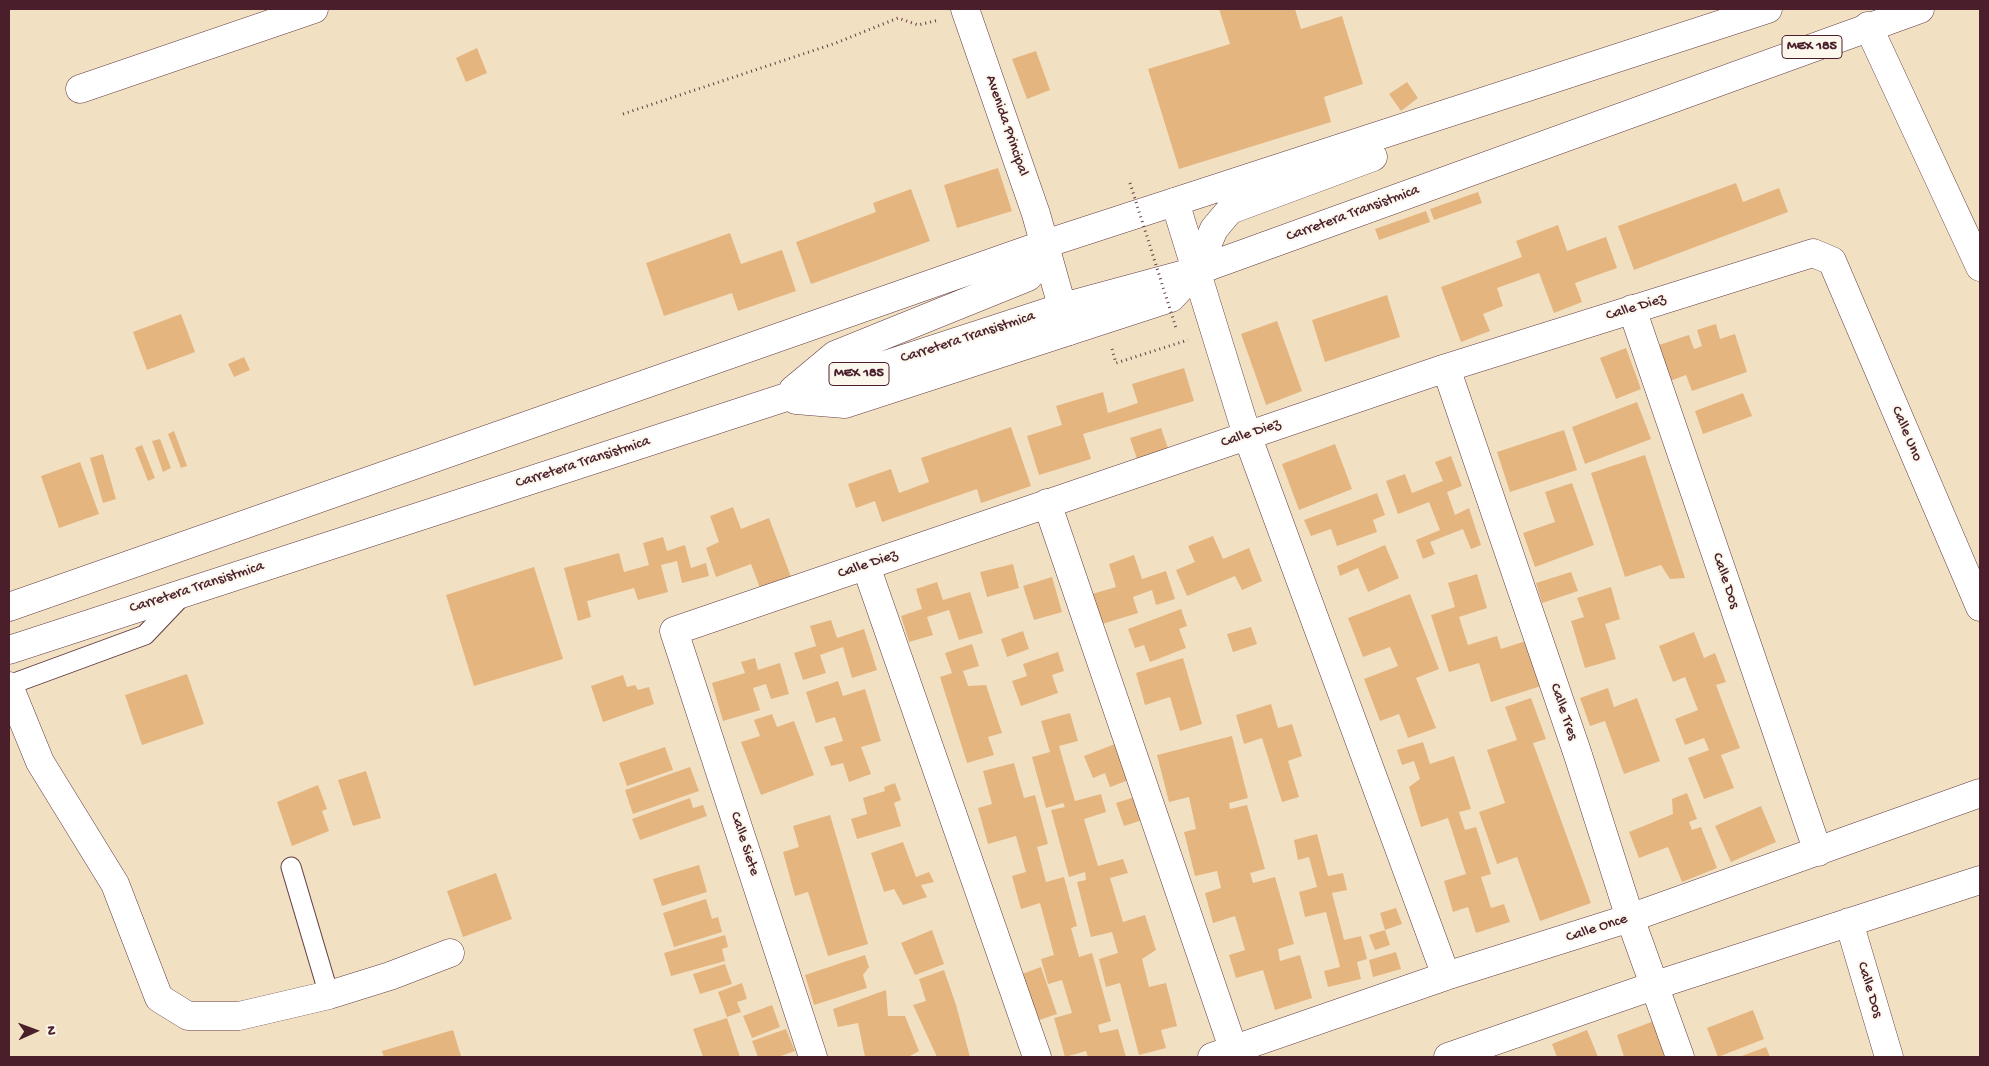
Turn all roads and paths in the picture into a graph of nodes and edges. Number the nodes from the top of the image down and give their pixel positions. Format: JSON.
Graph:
{"nodes":[{"id":1,"x":314,"y":9,"type":"edge"},
{"id":2,"x":965,"y":9,"type":"edge"},
{"id":3,"x":1768,"y":9,"type":"edge"},
{"id":4,"x":1920,"y":9,"type":"edge"},
{"id":5,"x":1868,"y":26,"type":"junction"},
{"id":6,"x":80,"y":89,"type":"dead end"},
{"id":7,"x":1457,"y":111,"type":"junction"},
{"id":8,"x":623,"y":114,"type":"dead end"},
{"id":9,"x":1130,"y":183,"type":"dead end"},
{"id":10,"x":1176,"y":202,"type":"junction"},
{"id":11,"x":1045,"y":244,"type":"junction"},
{"id":12,"x":1832,"y":261,"type":"joint"},
{"id":13,"x":1980,"y":267,"type":"edge"},
{"id":14,"x":1196,"y":271,"type":"junction"},
{"id":15,"x":1632,"y":309,"type":"junction"},
{"id":16,"x":1066,"y":319,"type":"junction"},
{"id":17,"x":1176,"y":328,"type":"dead end"},
{"id":18,"x":1214,"y":331,"type":"junction"},
{"id":19,"x":1112,"y":348,"type":"dead end"},
{"id":20,"x":1446,"y":368,"type":"junction"},
{"id":21,"x":782,"y":399,"type":"junction"},
{"id":22,"x":1247,"y":435,"type":"junction"},
{"id":23,"x":1047,"y":503,"type":"junction"},
{"id":24,"x":866,"y":566,"type":"junction"},
{"id":25,"x":186,"y":591,"type":"junction"},
{"id":26,"x":9,"y":606,"type":"edge"},
{"id":27,"x":1980,"y":607,"type":"edge"},
{"id":28,"x":674,"y":631,"type":"joint"},
{"id":29,"x":9,"y":650,"type":"edge"},
{"id":30,"x":9,"y":685,"type":"edge"},
{"id":31,"x":1980,"y":793,"type":"edge"},
{"id":32,"x":1818,"y":852,"type":"junction"},
{"id":33,"x":291,"y":867,"type":"dead end"},
{"id":34,"x":1980,"y":880,"type":"edge"},
{"id":35,"x":1630,"y":918,"type":"junction"},
{"id":36,"x":1849,"y":922,"type":"junction"},
{"id":37,"x":450,"y":953,"type":"dead end"},
{"id":38,"x":1446,"y":976,"type":"junction"},
{"id":39,"x":1656,"y":985,"type":"junction"},
{"id":40,"x":329,"y":995,"type":"junction"},
{"id":41,"x":1227,"y":1055,"type":"edge"},
{"id":42,"x":813,"y":1057,"type":"edge"},
{"id":43,"x":1037,"y":1057,"type":"edge"},
{"id":44,"x":1448,"y":1057,"type":"edge"},
{"id":45,"x":1680,"y":1057,"type":"edge"},
{"id":46,"x":1890,"y":1057,"type":"edge"}],
"edges":[{"from":1,"to":6,"type":"street"},
{"from":2,"to":8,"type":"path"},
{"from":2,"to":11,"type":"street","name":"Avenida Principal"},
{"from":3,"to":7,"type":"street"},
{"from":4,"to":5,"type":"street","name":"Carretera Transistmica","number":"MEX 185"},
{"from":5,"to":13,"type":"street"},
{"from":5,"to":14,"type":"street","name":"Carretera Transistmica","number":"MEX 185"},
{"from":7,"to":10,"type":"street"},
{"from":7,"to":14,"type":"street"},
{"from":9,"to":17,"type":"path","bridge":true},
{"from":10,"to":11,"type":"street"},
{"from":10,"to":14,"type":"street"},
{"from":11,"to":16,"type":"street","name":"Avenida Principal"},
{"from":11,"to":21,"type":"street"},
{"from":11,"to":26,"type":"street"},
{"from":12,"to":15,"type":"street","name":"Calle Diez"},
{"from":12,"to":27,"type":"street","name":"Calle Uno"},
{"from":14,"to":16,"type":"street"},
{"from":14,"to":18,"type":"street"},
{"from":15,"to":20,"type":"street","name":"Calle Diez"},
{"from":15,"to":32,"type":"street","name":"Calle Dos"},
{"from":16,"to":21,"type":"street"},
{"from":18,"to":19,"type":"path"},
{"from":18,"to":22,"type":"street"},
{"from":20,"to":22,"type":"street","name":"Calle Diez"},
{"from":20,"to":35,"type":"street","name":"Calle Tres"},
{"from":21,"to":25,"type":"street","name":"Carretera Transistmica"},
{"from":22,"to":23,"type":"street","name":"Calle Diez"},
{"from":22,"to":38,"type":"street"},
{"from":23,"to":24,"type":"street","name":"Calle Diez"},
{"from":23,"to":41,"type":"street"},
{"from":24,"to":28,"type":"street","name":"Calle Diez"},
{"from":24,"to":43,"type":"street"},
{"from":25,"to":29,"type":"street","name":"Carretera Transistmica"},
{"from":25,"to":30,"type":"lane"},
{"from":28,"to":42,"type":"street","name":"Calle Siete"},
{"from":30,"to":40,"type":"street"},
{"from":31,"to":32,"type":"street","name":"Calle Once"},
{"from":32,"to":35,"type":"street","name":"Calle Once"},
{"from":33,"to":40,"type":"lane"},
{"from":34,"to":36,"type":"street"},
{"from":35,"to":38,"type":"street","name":"Calle Once"},
{"from":35,"to":39,"type":"street","name":"Calle Tres"},
{"from":36,"to":39,"type":"street"},
{"from":36,"to":46,"type":"street","name":"Calle Dos"},
{"from":37,"to":40,"type":"street"},
{"from":38,"to":41,"type":"street","name":"Calle Once"},
{"from":39,"to":44,"type":"street"},
{"from":39,"to":45,"type":"street","name":"Calle Tres"}]}
